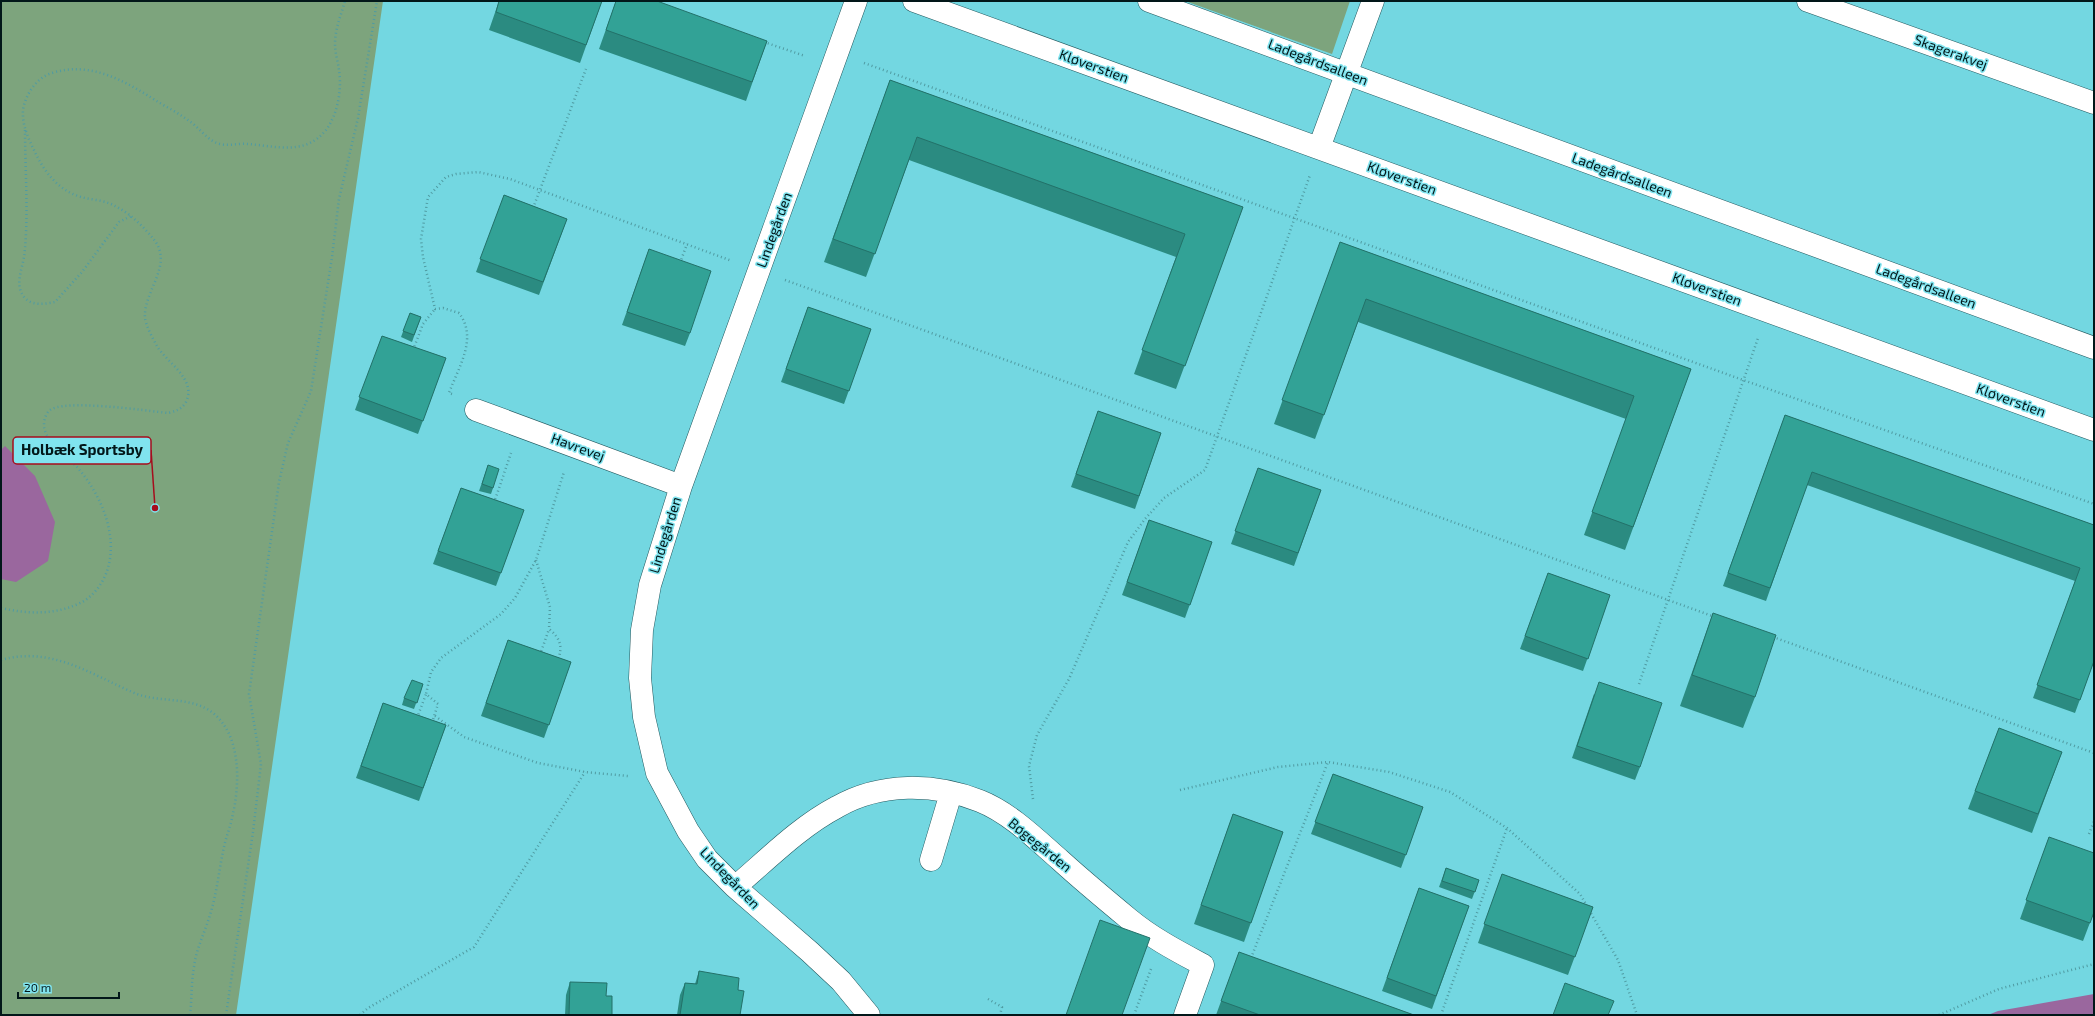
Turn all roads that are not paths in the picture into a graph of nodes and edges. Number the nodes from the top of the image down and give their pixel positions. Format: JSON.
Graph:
{"nodes":[{"id":1,"x":856,"y":1,"type":"edge"},
{"id":2,"x":914,"y":1,"type":"edge"},
{"id":3,"x":1149,"y":1,"type":"edge"},
{"id":4,"x":1373,"y":1,"type":"edge"},
{"id":5,"x":1808,"y":1,"type":"edge"},
{"id":6,"x":1346,"y":73,"type":"junction"},
{"id":7,"x":2094,"y":103,"type":"edge"},
{"id":8,"x":1319,"y":148,"type":"junction"},
{"id":9,"x":2094,"y":348,"type":"edge"},
{"id":10,"x":476,"y":410,"type":"road end"},
{"id":11,"x":2094,"y":430,"type":"edge"},
{"id":12,"x":681,"y":486,"type":"junction"},
{"id":13,"x":951,"y":793,"type":"junction"},
{"id":14,"x":931,"y":860,"type":"dead end"},
{"id":15,"x":735,"y":887,"type":"junction"},
{"id":16,"x":869,"y":1015,"type":"edge"},
{"id":17,"x":1185,"y":1015,"type":"edge"}],
"edges":[{"from":1,"to":12,"type":"street","name":"Lindegården"},
{"from":2,"to":8,"type":"street","name":"Kløverstien"},
{"from":3,"to":6,"type":"street","name":"Ladegårdsalleen"},
{"from":4,"to":6,"type":"street"},
{"from":5,"to":7,"type":"street","name":"Skagerakvej"},
{"from":6,"to":8,"type":"street"},
{"from":6,"to":9,"type":"street","name":"Ladegårdsalleen"},
{"from":8,"to":11,"type":"street","name":"Kløverstien"},
{"from":10,"to":12,"type":"street","name":"Havrevej"},
{"from":12,"to":15,"type":"street","name":"Lindegården"},
{"from":13,"to":14,"type":"street"},
{"from":13,"to":15,"type":"street","name":"Bøgegården"},
{"from":13,"to":17,"type":"street","name":"Bøgegården"},
{"from":15,"to":16,"type":"street","name":"Lindegården"}]}
